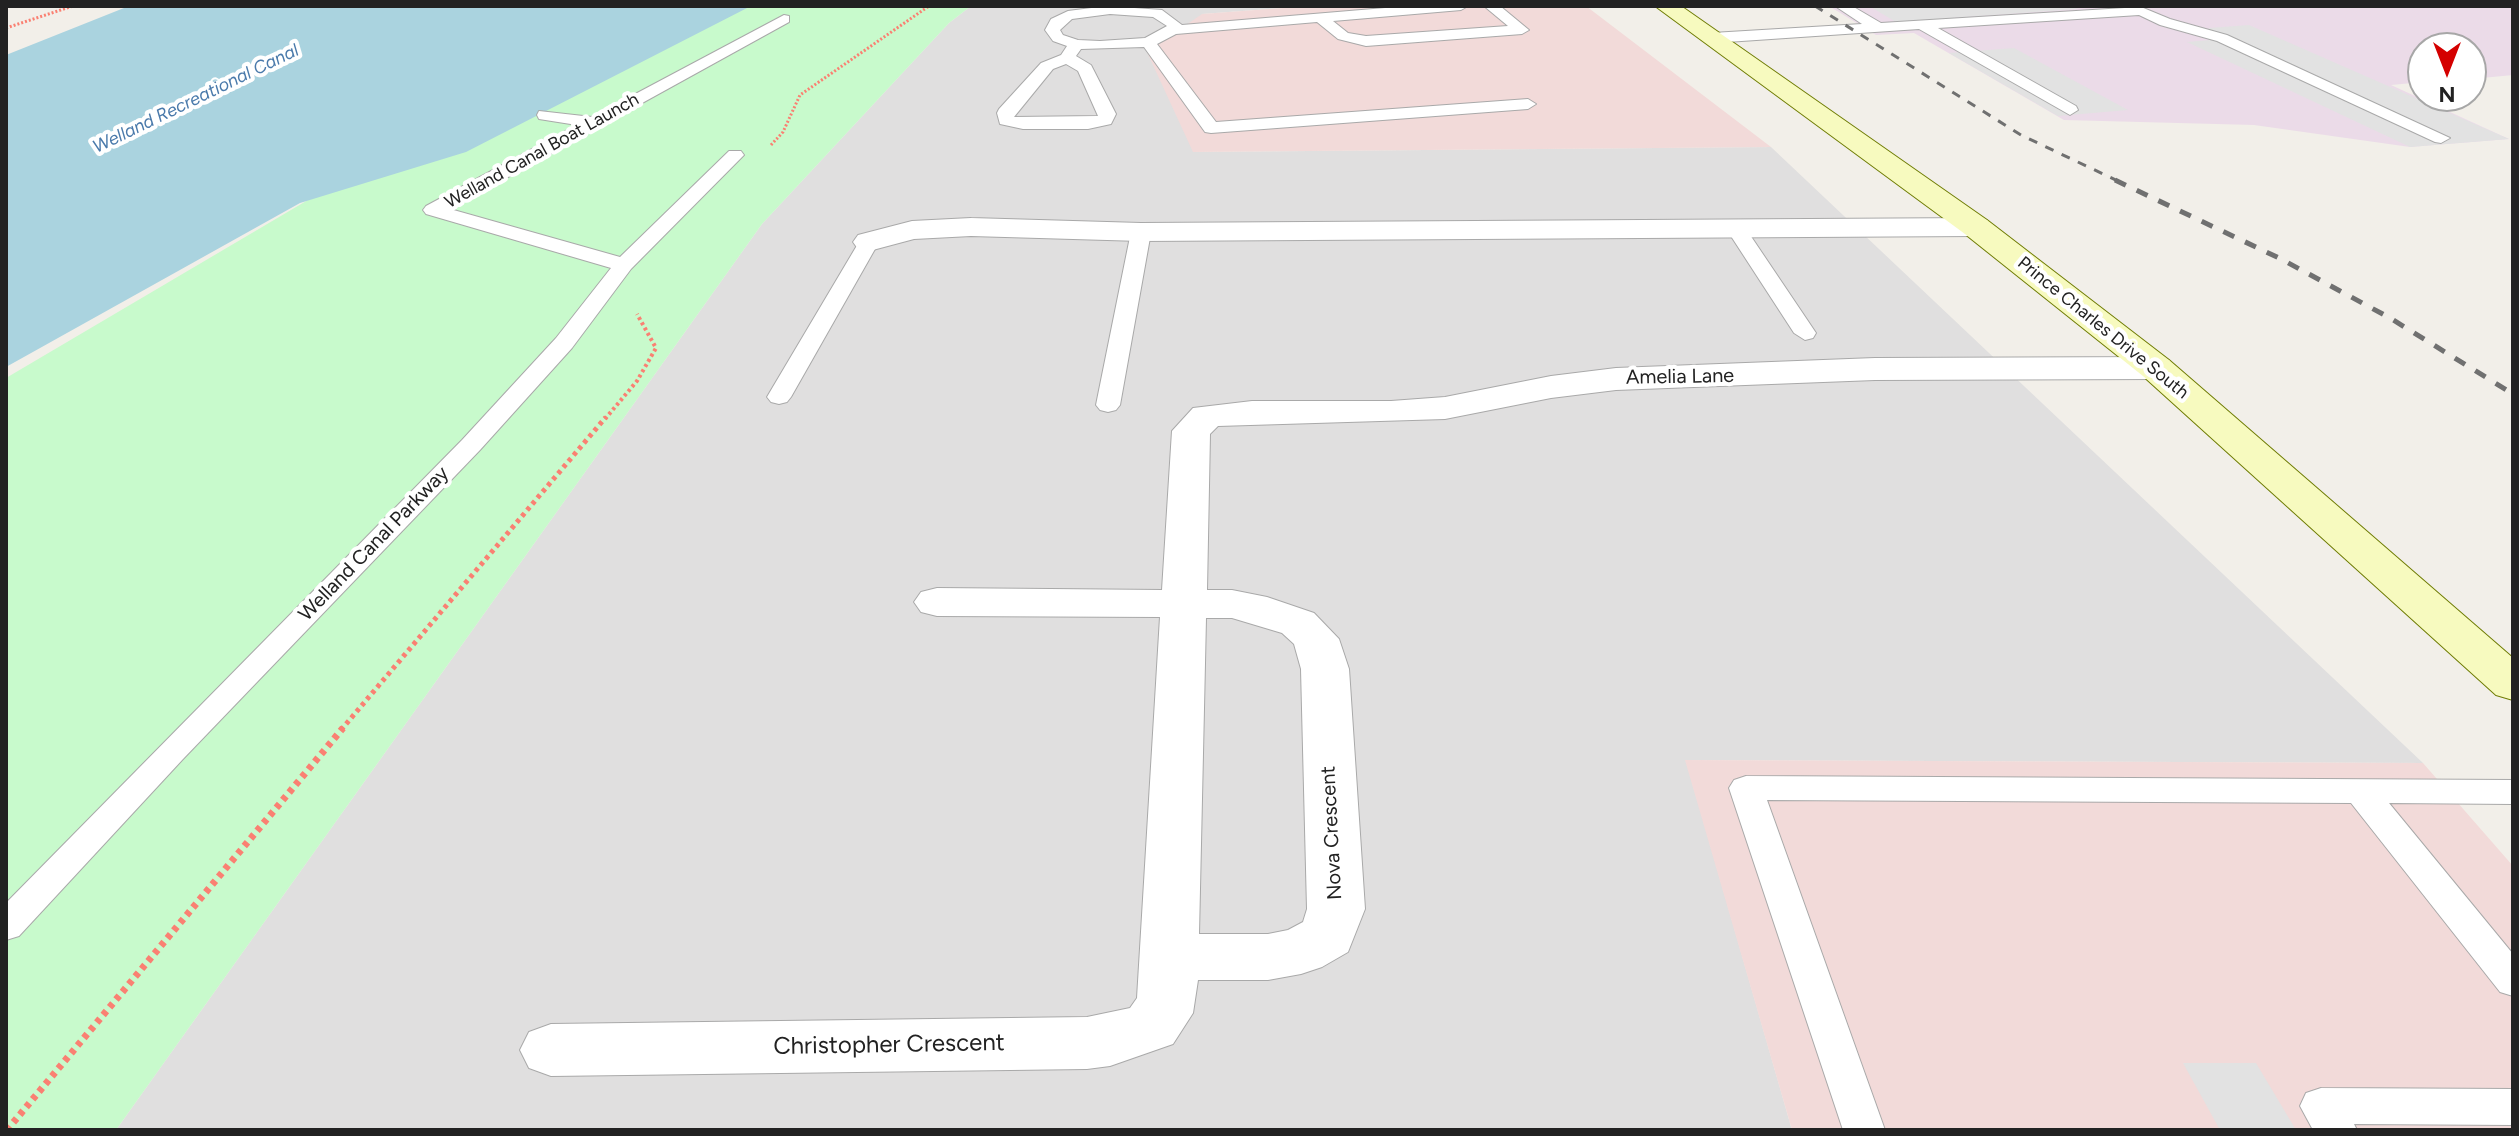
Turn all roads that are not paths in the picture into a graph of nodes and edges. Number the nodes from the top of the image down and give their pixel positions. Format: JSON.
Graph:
{"nodes":[{"id":1,"x":1461,"y":6,"type":"edge"},
{"id":2,"x":1491,"y":6,"type":"edge"},
{"id":3,"x":1666,"y":6,"type":"edge"},
{"id":4,"x":1842,"y":6,"type":"edge"},
{"id":5,"x":2090,"y":6,"type":"edge"},
{"id":6,"x":2106,"y":13,"type":"junction"},
{"id":7,"x":1320,"y":18,"type":"junction"},
{"id":8,"x":784,"y":19,"type":"dead end"},
{"id":9,"x":1922,"y":25,"type":"junction"},
{"id":10,"x":1879,"y":28,"type":"junction"},
{"id":11,"x":1173,"y":30,"type":"junction"},
{"id":12,"x":1712,"y":38,"type":"junction"},
{"id":13,"x":1148,"y":42,"type":"junction"},
{"id":14,"x":1072,"y":51,"type":"junction"},
{"id":15,"x":1528,"y":104,"type":"dead end"},
{"id":16,"x":2070,"y":110,"type":"dead end"},
{"id":17,"x":545,"y":115,"type":"dead end"},
{"id":18,"x":594,"y":122,"type":"junction"},
{"id":19,"x":2441,"y":138,"type":"dead end"},
{"id":20,"x":735,"y":155,"type":"dead end"},
{"id":21,"x":1976,"y":227,"type":"junction"},
{"id":22,"x":1737,"y":230,"type":"junction"},
{"id":23,"x":1141,"y":232,"type":"junction"},
{"id":24,"x":869,"y":242,"type":"joint"},
{"id":25,"x":624,"y":265,"type":"junction"},
{"id":26,"x":1805,"y":333,"type":"dead end"},
{"id":27,"x":2156,"y":368,"type":"junction"},
{"id":28,"x":779,"y":397,"type":"dead end"},
{"id":29,"x":1108,"y":405,"type":"dead end"},
{"id":30,"x":937,"y":602,"type":"dead end"},
{"id":31,"x":1185,"y":602,"type":"junction"},
{"id":32,"x":2513,"y":684,"type":"edge"},
{"id":33,"x":2513,"y":792,"type":"edge"},
{"id":34,"x":2362,"y":793,"type":"junction"},
{"id":35,"x":6,"y":926,"type":"edge"},
{"id":36,"x":1168,"y":957,"type":"junction"},
{"id":37,"x":2513,"y":981,"type":"edge"},
{"id":38,"x":551,"y":1050,"type":"dead end"},
{"id":39,"x":2513,"y":1107,"type":"edge"},
{"id":40,"x":1864,"y":1130,"type":"edge"},
{"id":41,"x":2336,"y":1130,"type":"edge"}],
"edges":[{"from":1,"to":7,"type":"lane"},
{"from":2,"to":7,"type":"lane"},
{"from":3,"to":12,"type":"main road","name":"Prince Charles Drive South"},
{"from":4,"to":10,"type":"lane"},
{"from":5,"to":6,"type":"lane"},
{"from":6,"to":9,"type":"lane"},
{"from":6,"to":19,"type":"lane"},
{"from":7,"to":11,"type":"lane"},
{"from":8,"to":18,"type":"lane","name":"Welland Canal Boat Launch"},
{"from":9,"to":10,"type":"lane"},
{"from":9,"to":16,"type":"lane"},
{"from":10,"to":12,"type":"lane"},
{"from":11,"to":13,"type":"lane"},
{"from":11,"to":14,"type":"lane"},
{"from":12,"to":21,"type":"main road","name":"Prince Charles Drive South"},
{"from":13,"to":14,"type":"lane"},
{"from":13,"to":15,"type":"lane"},
{"from":14,"to":14,"type":"lane"},
{"from":17,"to":18,"type":"lane"},
{"from":18,"to":25,"type":"lane","name":"Welland Canal Boat Launch"},
{"from":20,"to":25,"type":"lane","name":"Welland Canal Parkway"},
{"from":21,"to":22,"type":"street"},
{"from":21,"to":27,"type":"main road","name":"Prince Charles Drive South"},
{"from":22,"to":23,"type":"street"},
{"from":22,"to":26,"type":"lane"},
{"from":23,"to":24,"type":"street"},
{"from":23,"to":29,"type":"lane"},
{"from":24,"to":28,"type":"lane"},
{"from":25,"to":35,"type":"lane","name":"Welland Canal Parkway"},
{"from":27,"to":31,"type":"street","name":"Amelia Lane"},
{"from":27,"to":32,"type":"main road","name":"Prince Charles Drive South"},
{"from":30,"to":31,"type":"street"},
{"from":31,"to":36,"type":"street"},
{"from":31,"to":36,"type":"street","name":"Nova Crescent"},
{"from":33,"to":34,"type":"lane"},
{"from":34,"to":37,"type":"lane"},
{"from":34,"to":40,"type":"lane"},
{"from":36,"to":38,"type":"street","name":"Christopher Crescent"},
{"from":39,"to":41,"type":"lane"}]}
